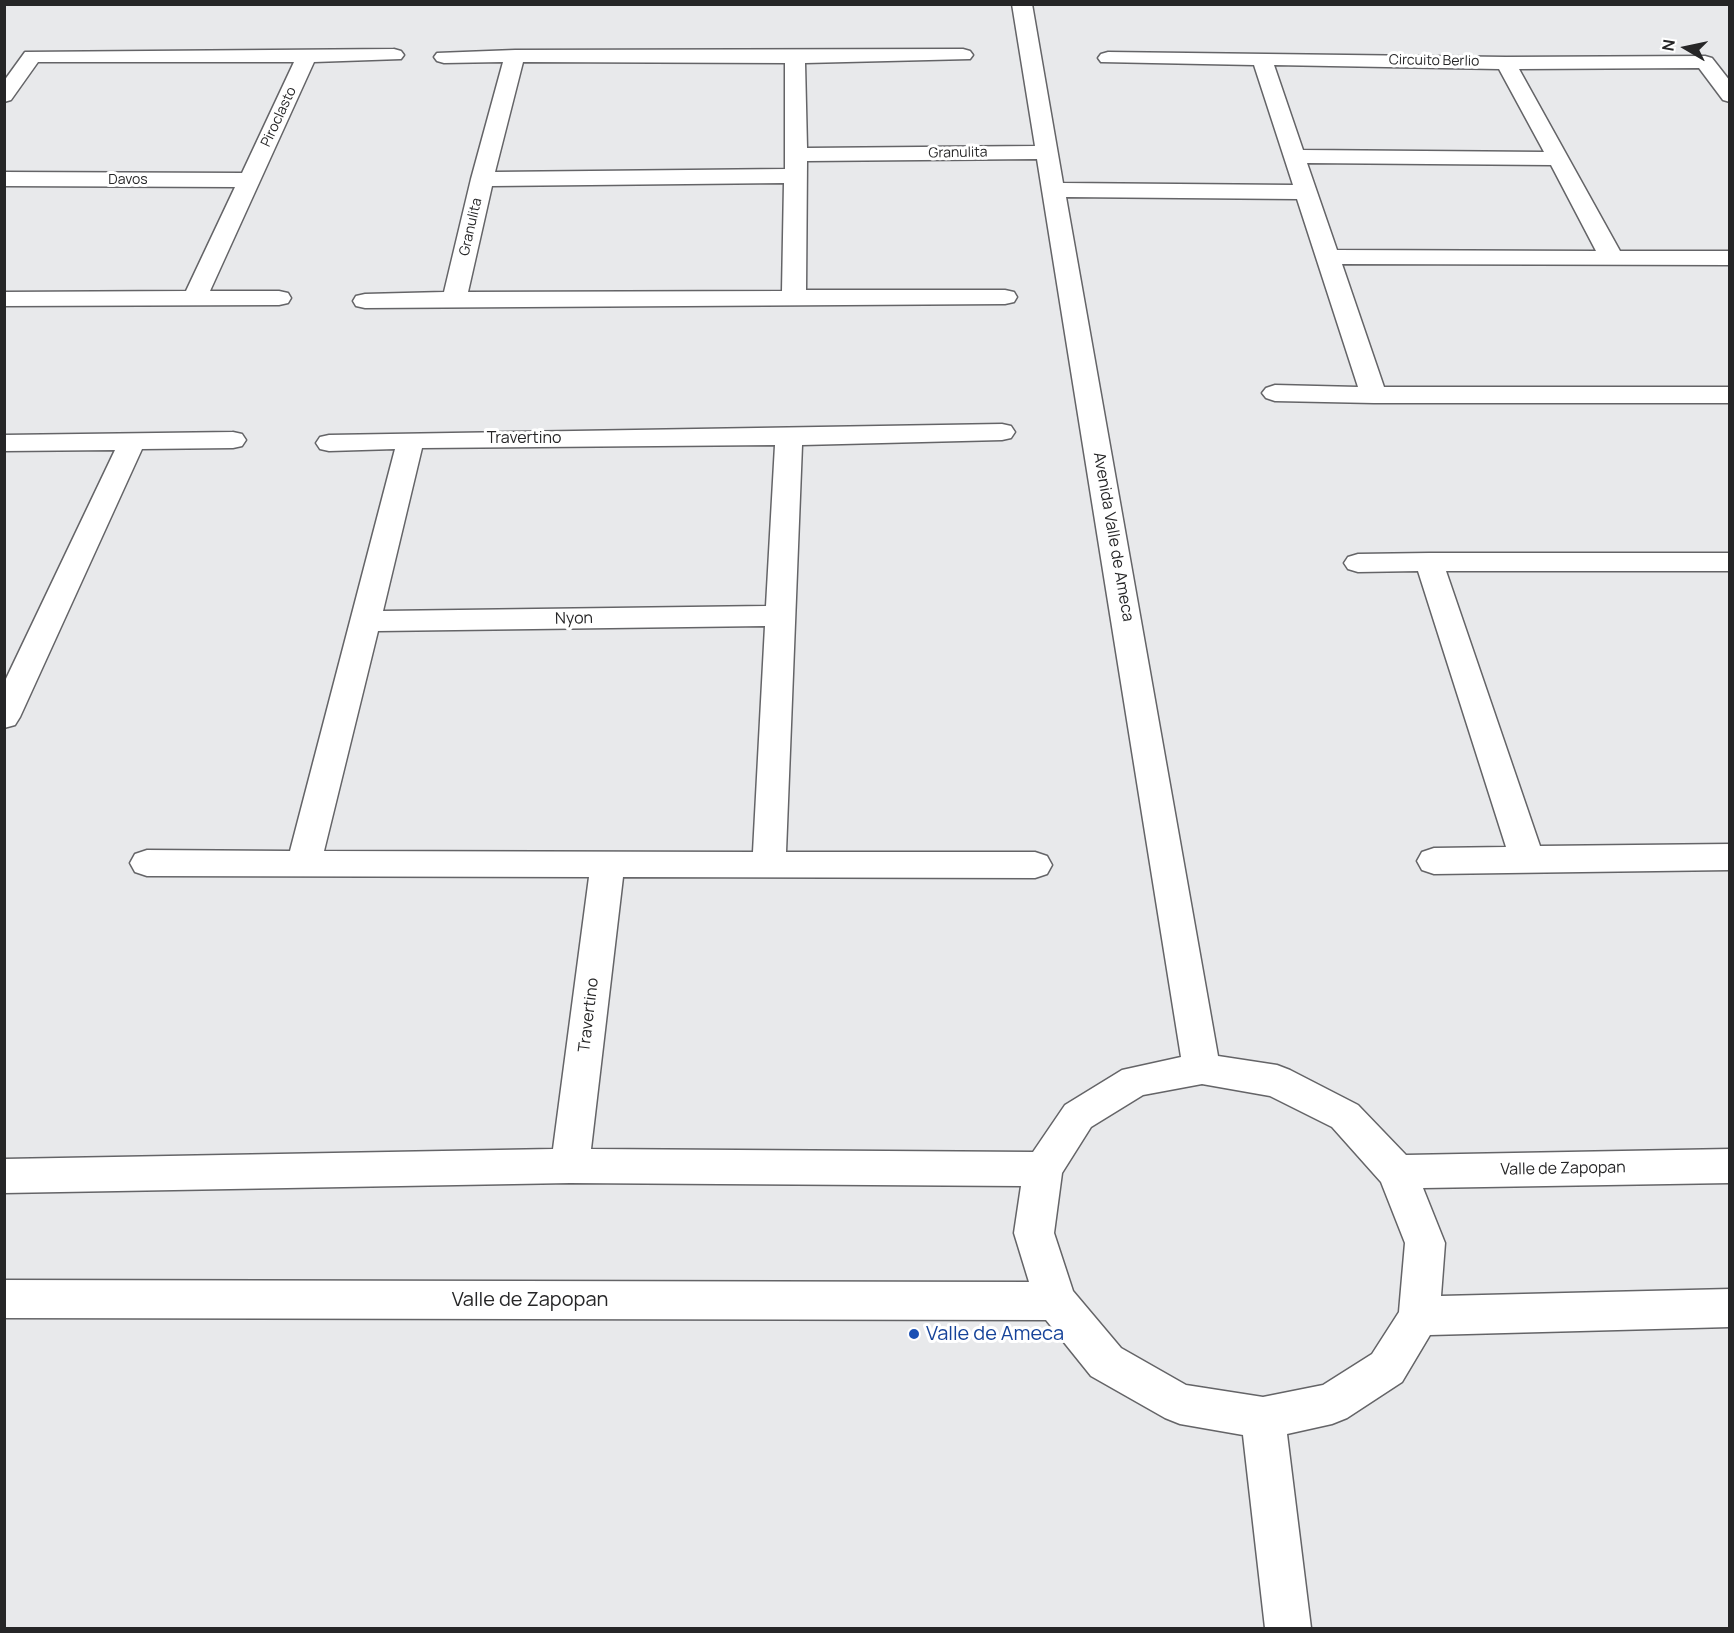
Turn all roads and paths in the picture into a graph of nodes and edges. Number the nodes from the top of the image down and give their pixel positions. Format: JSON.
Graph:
{"nodes":[{"id":1,"x":1022,"y":4,"type":"edge"},
{"id":2,"x":394,"y":55,"type":"dead end"},
{"id":3,"x":963,"y":55,"type":"dead end"},
{"id":4,"x":4,"y":56,"type":"edge"},
{"id":5,"x":32,"y":56,"type":"junction"},
{"id":6,"x":307,"y":56,"type":"junction"},
{"id":7,"x":515,"y":56,"type":"junction"},
{"id":8,"x":444,"y":57,"type":"dead end"},
{"id":9,"x":795,"y":57,"type":"junction"},
{"id":10,"x":1108,"y":58,"type":"dead end"},
{"id":11,"x":1262,"y":59,"type":"junction"},
{"id":12,"x":1705,"y":62,"type":"junction"},
{"id":13,"x":1730,"y":62,"type":"edge"},
{"id":14,"x":1506,"y":63,"type":"junction"},
{"id":15,"x":4,"y":96,"type":"edge"},
{"id":16,"x":1730,"y":96,"type":"edge"},
{"id":17,"x":1048,"y":152,"type":"junction"},
{"id":18,"x":1295,"y":156,"type":"junction"},
{"id":19,"x":1560,"y":159,"type":"junction"},
{"id":20,"x":796,"y":166,"type":"junction"},
{"id":21,"x":4,"y":179,"type":"edge"},
{"id":22,"x":250,"y":180,"type":"junction"},
{"id":23,"x":482,"y":180,"type":"junction"},
{"id":24,"x":1055,"y":190,"type":"junction"},
{"id":25,"x":1307,"y":192,"type":"junction"},
{"id":26,"x":1327,"y":257,"type":"junction"},
{"id":27,"x":1612,"y":258,"type":"junction"},
{"id":28,"x":1730,"y":258,"type":"edge"},
{"id":29,"x":794,"y":296,"type":"junction"},
{"id":30,"x":279,"y":297,"type":"dead end"},
{"id":31,"x":1005,"y":297,"type":"dead end"},
{"id":32,"x":195,"y":298,"type":"junction"},
{"id":33,"x":4,"y":299,"type":"edge"},
{"id":34,"x":454,"y":299,"type":"junction"},
{"id":35,"x":365,"y":301,"type":"dead end"},
{"id":36,"x":1275,"y":393,"type":"dead end"},
{"id":37,"x":1374,"y":395,"type":"junction"},
{"id":38,"x":1730,"y":395,"type":"edge"},
{"id":39,"x":1002,"y":432,"type":"dead end"},
{"id":40,"x":789,"y":437,"type":"junction"},
{"id":41,"x":232,"y":440,"type":"dead end"},
{"id":42,"x":411,"y":440,"type":"junction"},
{"id":43,"x":131,"y":442,"type":"junction"},
{"id":44,"x":4,"y":443,"type":"edge"},
{"id":45,"x":329,"y":443,"type":"dead end"},
{"id":46,"x":1358,"y":562,"type":"dead end"},
{"id":47,"x":1429,"y":562,"type":"junction"},
{"id":48,"x":1725,"y":570,"type":"edge"},
{"id":49,"x":781,"y":616,"type":"junction"},
{"id":50,"x":367,"y":621,"type":"junction"},
{"id":51,"x":5,"y":715,"type":"edge"},
{"id":52,"x":1730,"y":856,"type":"edge"},
{"id":53,"x":1527,"y":859,"type":"junction"},
{"id":54,"x":1434,"y":861,"type":"dead end"},
{"id":55,"x":147,"y":863,"type":"dead end"},
{"id":56,"x":304,"y":864,"type":"junction"},
{"id":57,"x":608,"y":865,"type":"junction"},
{"id":58,"x":769,"y":865,"type":"junction"},
{"id":59,"x":1035,"y":865,"type":"dead end"},
{"id":60,"x":1202,"y":1069,"type":"junction"},
{"id":61,"x":570,"y":1166,"type":"junction"},
{"id":62,"x":1730,"y":1166,"type":"edge"},
{"id":63,"x":1043,"y":1169,"type":"junction"},
{"id":64,"x":1397,"y":1172,"type":"junction"},
{"id":65,"x":4,"y":1176,"type":"edge"},
{"id":66,"x":4,"y":1299,"type":"edge"},
{"id":67,"x":1056,"y":1300,"type":"junction"},
{"id":68,"x":1730,"y":1308,"type":"edge"},
{"id":69,"x":1419,"y":1316,"type":"junction"},
{"id":70,"x":1263,"y":1418,"type":"junction"},
{"id":71,"x":1288,"y":1629,"type":"edge"}],
"edges":[{"from":1,"to":17,"type":"street","name":"Avenida Valle de Ameca"},
{"from":2,"to":6,"type":"street"},
{"from":3,"to":9,"type":"street"},
{"from":4,"to":5,"type":"street"},
{"from":5,"to":6,"type":"street"},
{"from":5,"to":15,"type":"street"},
{"from":6,"to":22,"type":"street","name":"Piroclasto"},
{"from":7,"to":8,"type":"street"},
{"from":7,"to":9,"type":"street"},
{"from":7,"to":23,"type":"street","name":"Granulita"},
{"from":9,"to":20,"type":"street"},
{"from":10,"to":11,"type":"street","name":"Circuito Berlio"},
{"from":11,"to":14,"type":"street","name":"Circuito Berlio"},
{"from":11,"to":18,"type":"street"},
{"from":12,"to":13,"type":"street","name":"Circuito Berlio"},
{"from":12,"to":14,"type":"street","name":"Circuito Berlio"},
{"from":12,"to":16,"type":"street"},
{"from":14,"to":19,"type":"street"},
{"from":17,"to":20,"type":"street","name":"Granulita"},
{"from":17,"to":24,"type":"street","name":"Avenida Valle de Ameca"},
{"from":18,"to":19,"type":"street"},
{"from":18,"to":25,"type":"street"},
{"from":19,"to":27,"type":"street"},
{"from":20,"to":23,"type":"street","name":"Granulita"},
{"from":20,"to":29,"type":"street"},
{"from":21,"to":22,"type":"street","name":"Davos"},
{"from":22,"to":32,"type":"street","name":"Piroclasto"},
{"from":23,"to":34,"type":"street","name":"Granulita"},
{"from":24,"to":25,"type":"street"},
{"from":24,"to":60,"type":"street","name":"Avenida Valle de Ameca"},
{"from":25,"to":26,"type":"street"},
{"from":26,"to":27,"type":"street"},
{"from":26,"to":37,"type":"street"},
{"from":27,"to":28,"type":"street"},
{"from":29,"to":31,"type":"street"},
{"from":29,"to":34,"type":"street"},
{"from":30,"to":32,"type":"street"},
{"from":32,"to":33,"type":"street"},
{"from":34,"to":35,"type":"street"},
{"from":36,"to":37,"type":"street"},
{"from":37,"to":38,"type":"street"},
{"from":39,"to":40,"type":"street","name":"Travertino"},
{"from":40,"to":42,"type":"street","name":"Travertino"},
{"from":40,"to":49,"type":"street"},
{"from":41,"to":43,"type":"street"},
{"from":42,"to":45,"type":"street","name":"Travertino"},
{"from":42,"to":50,"type":"street"},
{"from":43,"to":44,"type":"street"},
{"from":43,"to":51,"type":"street"},
{"from":46,"to":47,"type":"street"},
{"from":47,"to":48,"type":"street"},
{"from":47,"to":53,"type":"street"},
{"from":49,"to":50,"type":"street","name":"Nyon"},
{"from":49,"to":58,"type":"street"},
{"from":50,"to":56,"type":"street"},
{"from":52,"to":53,"type":"street"},
{"from":53,"to":54,"type":"street"},
{"from":55,"to":56,"type":"street"},
{"from":56,"to":57,"type":"street"},
{"from":57,"to":58,"type":"street"},
{"from":57,"to":61,"type":"street","name":"Travertino"},
{"from":58,"to":59,"type":"street"},
{"from":60,"to":63,"type":"street"},
{"from":60,"to":64,"type":"street"},
{"from":61,"to":63,"type":"street"},
{"from":61,"to":65,"type":"street"},
{"from":62,"to":64,"type":"street","name":"Valle de Zapopan"},
{"from":63,"to":67,"type":"street"},
{"from":64,"to":69,"type":"street"},
{"from":66,"to":67,"type":"street","name":"Valle de Zapopan"},
{"from":67,"to":70,"type":"street"},
{"from":68,"to":69,"type":"street"},
{"from":69,"to":70,"type":"street"},
{"from":70,"to":71,"type":"street"}]}
